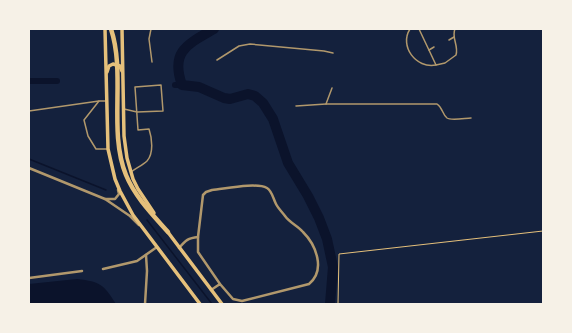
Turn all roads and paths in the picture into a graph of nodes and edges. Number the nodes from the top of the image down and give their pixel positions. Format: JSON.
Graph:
{"nodes":[{"id":1,"x":105,"y":29,"type":"edge"},
{"id":2,"x":111,"y":29,"type":"edge"},
{"id":3,"x":122,"y":29,"type":"edge"},
{"id":4,"x":151,"y":29,"type":"edge"},
{"id":5,"x":410,"y":29,"type":"edge"},
{"id":6,"x":419,"y":29,"type":"edge"},
{"id":7,"x":455,"y":29,"type":"edge"},
{"id":8,"x":454,"y":37,"type":"junction"},
{"id":9,"x":449,"y":40,"type":"dead end"},
{"id":10,"x":434,"y":47,"type":"dead end"},
{"id":11,"x":429,"y":50,"type":"junction"},
{"id":12,"x":333,"y":53,"type":"dead end"},
{"id":13,"x":218,"y":60,"type":"dead end"},
{"id":14,"x":152,"y":62,"type":"dead end"},
{"id":15,"x":436,"y":65,"type":"junction"},
{"id":16,"x":123,"y":80,"type":"junction"},
{"id":17,"x":106,"y":81,"type":"junction"},
{"id":18,"x":332,"y":88,"type":"dead end"},
{"id":19,"x":99,"y":101,"type":"junction"},
{"id":20,"x":106,"y":101,"type":"junction"},
{"id":21,"x":326,"y":104,"type":"junction"},
{"id":22,"x":296,"y":106,"type":"dead end"},
{"id":23,"x":124,"y":109,"type":"junction"},
{"id":24,"x":29,"y":111,"type":"edge"},
{"id":25,"x":137,"y":112,"type":"junction"},
{"id":26,"x":471,"y":118,"type":"dead end"},
{"id":27,"x":108,"y":149,"type":"junction"},
{"id":28,"x":29,"y":168,"type":"edge"},
{"id":29,"x":130,"y":173,"type":"junction"},
{"id":30,"x":115,"y":179,"type":"junction"},
{"id":31,"x":105,"y":199,"type":"junction"},
{"id":32,"x":143,"y":229,"type":"junction"},
{"id":33,"x":543,"y":231,"type":"edge"},
{"id":34,"x":168,"y":232,"type":"junction"},
{"id":35,"x":198,"y":237,"type":"junction"},
{"id":36,"x":157,"y":247,"type":"junction"},
{"id":37,"x":179,"y":248,"type":"junction"},
{"id":38,"x":146,"y":255,"type":"junction"},
{"id":39,"x":103,"y":269,"type":"dead end"},
{"id":40,"x":82,"y":271,"type":"dead end"},
{"id":41,"x":29,"y":278,"type":"edge"},
{"id":42,"x":220,"y":284,"type":"junction"},
{"id":43,"x":211,"y":290,"type":"junction"},
{"id":44,"x":145,"y":304,"type":"edge"},
{"id":45,"x":200,"y":304,"type":"edge"},
{"id":46,"x":222,"y":304,"type":"edge"},
{"id":47,"x":338,"y":304,"type":"edge"}],
"edges":[{"from":1,"to":17,"type":"main road"},
{"from":2,"to":34,"type":"highway"},
{"from":3,"to":16,"type":"main road"},
{"from":4,"to":14,"type":"lane"},
{"from":5,"to":15,"type":"lane"},
{"from":6,"to":11,"type":"lane"},
{"from":7,"to":8,"type":"lane"},
{"from":8,"to":9,"type":"lane"},
{"from":8,"to":15,"type":"lane"},
{"from":10,"to":11,"type":"lane"},
{"from":11,"to":15,"type":"lane"},
{"from":12,"to":13,"type":"lane"},
{"from":16,"to":17,"type":"main road"},
{"from":16,"to":23,"type":"main road"},
{"from":17,"to":20,"type":"main road"},
{"from":18,"to":21,"type":"lane"},
{"from":19,"to":20,"type":"lane"},
{"from":19,"to":24,"type":"lane"},
{"from":19,"to":27,"type":"lane"},
{"from":20,"to":27,"type":"main road"},
{"from":21,"to":22,"type":"lane"},
{"from":21,"to":26,"type":"lane"},
{"from":23,"to":25,"type":"lane"},
{"from":23,"to":29,"type":"main road"},
{"from":25,"to":25,"type":"lane"},
{"from":25,"to":29,"type":"lane"},
{"from":27,"to":30,"type":"main road"},
{"from":28,"to":31,"type":"street"},
{"from":29,"to":34,"type":"main road"},
{"from":30,"to":31,"type":"street"},
{"from":30,"to":32,"type":"main road"},
{"from":31,"to":32,"type":"street"},
{"from":32,"to":36,"type":"main road"},
{"from":33,"to":47,"type":"path"},
{"from":34,"to":37,"type":"main road"},
{"from":35,"to":37,"type":"street"},
{"from":35,"to":42,"type":"street"},
{"from":35,"to":42,"type":"street"},
{"from":36,"to":38,"type":"street"},
{"from":36,"to":45,"type":"main road"},
{"from":37,"to":43,"type":"main road"},
{"from":38,"to":39,"type":"street"},
{"from":38,"to":44,"type":"street"},
{"from":40,"to":41,"type":"street"},
{"from":42,"to":43,"type":"street"},
{"from":43,"to":46,"type":"main road"}]}
